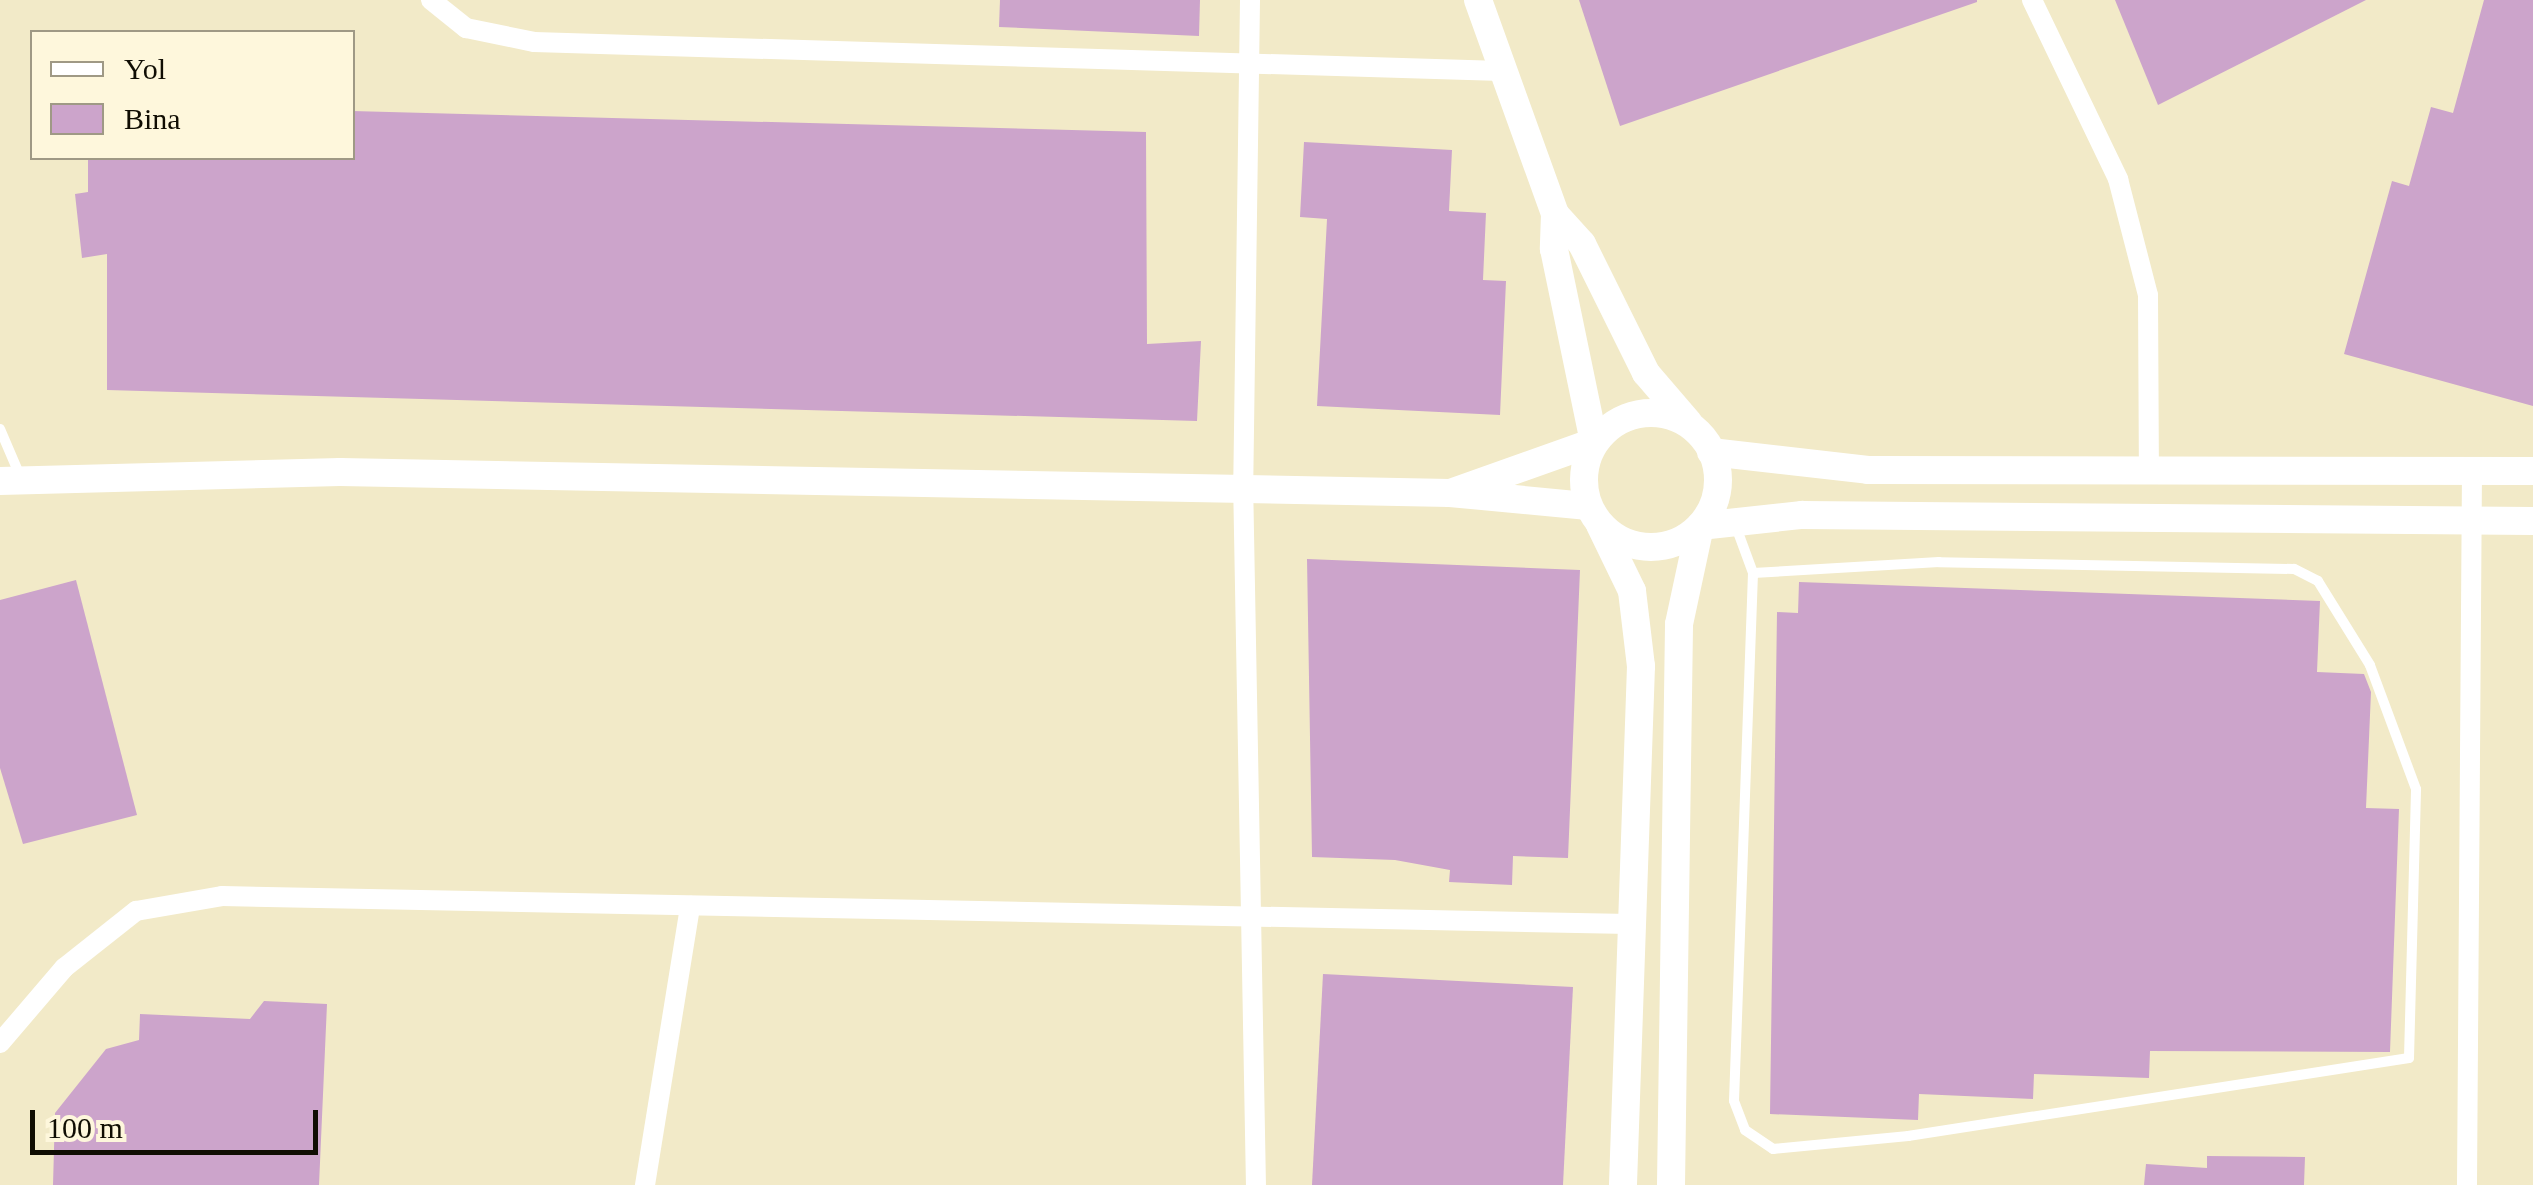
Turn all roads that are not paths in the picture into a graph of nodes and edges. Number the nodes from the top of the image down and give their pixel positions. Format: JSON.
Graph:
{"nodes":[{"id":1,"x":431,"y":0,"type":"edge"},
{"id":2,"x":1250,"y":0,"type":"edge"},
{"id":3,"x":1478,"y":0,"type":"edge"},
{"id":4,"x":2032,"y":0,"type":"edge"},
{"id":5,"x":1249,"y":58,"type":"junction"},
{"id":6,"x":1502,"y":71,"type":"junction"},
{"id":7,"x":1555,"y":214,"type":"junction"},
{"id":8,"x":1693,"y":427,"type":"junction"},
{"id":9,"x":0,"y":429,"type":"edge"},
{"id":10,"x":1594,"y":442,"type":"junction"},
{"id":11,"x":1711,"y":452,"type":"junction"},
{"id":12,"x":2149,"y":470,"type":"junction"},
{"id":13,"x":2472,"y":471,"type":"junction"},
{"id":14,"x":2533,"y":472,"type":"edge"},
{"id":15,"x":11,"y":480,"type":"edge"},
{"id":16,"x":1450,"y":493,"type":"junction"},
{"id":17,"x":1243,"y":495,"type":"junction"},
{"id":18,"x":1594,"y":516,"type":"junction"},
{"id":19,"x":2533,"y":521,"type":"edge"},
{"id":20,"x":2473,"y":522,"type":"junction"},
{"id":21,"x":1735,"y":523,"type":"junction"},
{"id":22,"x":1700,"y":526,"type":"junction"},
{"id":23,"x":1753,"y":574,"type":"junction"},
{"id":24,"x":690,"y":906,"type":"junction"},
{"id":25,"x":1250,"y":914,"type":"junction"},
{"id":26,"x":1630,"y":924,"type":"junction"},
{"id":27,"x":0,"y":1044,"type":"edge"},
{"id":28,"x":645,"y":1185,"type":"edge"},
{"id":29,"x":1256,"y":1185,"type":"edge"},
{"id":30,"x":1624,"y":1185,"type":"edge"},
{"id":31,"x":1671,"y":1185,"type":"edge"},
{"id":32,"x":2467,"y":1185,"type":"edge"}],
"edges":[{"from":1,"to":5,"type":"street"},
{"from":2,"to":5,"type":"street"},
{"from":3,"to":6,"type":"street"},
{"from":4,"to":12,"type":"street"},
{"from":5,"to":6,"type":"street"},
{"from":5,"to":17,"type":"street"},
{"from":6,"to":7,"type":"street"},
{"from":7,"to":8,"type":"street"},
{"from":7,"to":10,"type":"street"},
{"from":8,"to":10,"type":"street"},
{"from":8,"to":11,"type":"street"},
{"from":9,"to":15,"type":"lane"},
{"from":10,"to":16,"type":"street"},
{"from":10,"to":18,"type":"street"},
{"from":11,"to":12,"type":"street"},
{"from":11,"to":22,"type":"street"},
{"from":12,"to":13,"type":"street"},
{"from":13,"to":14,"type":"street"},
{"from":13,"to":20,"type":"street"},
{"from":15,"to":17,"type":"street"},
{"from":16,"to":17,"type":"street"},
{"from":16,"to":18,"type":"street"},
{"from":17,"to":25,"type":"street"},
{"from":18,"to":22,"type":"street"},
{"from":18,"to":26,"type":"street"},
{"from":19,"to":20,"type":"street"},
{"from":20,"to":21,"type":"street"},
{"from":20,"to":32,"type":"street"},
{"from":21,"to":22,"type":"street"},
{"from":21,"to":23,"type":"lane"},
{"from":22,"to":31,"type":"street"},
{"from":23,"to":23,"type":"lane"},
{"from":24,"to":25,"type":"street"},
{"from":24,"to":27,"type":"street"},
{"from":24,"to":28,"type":"street"},
{"from":25,"to":26,"type":"street"},
{"from":25,"to":29,"type":"street"},
{"from":26,"to":30,"type":"street"}]}
